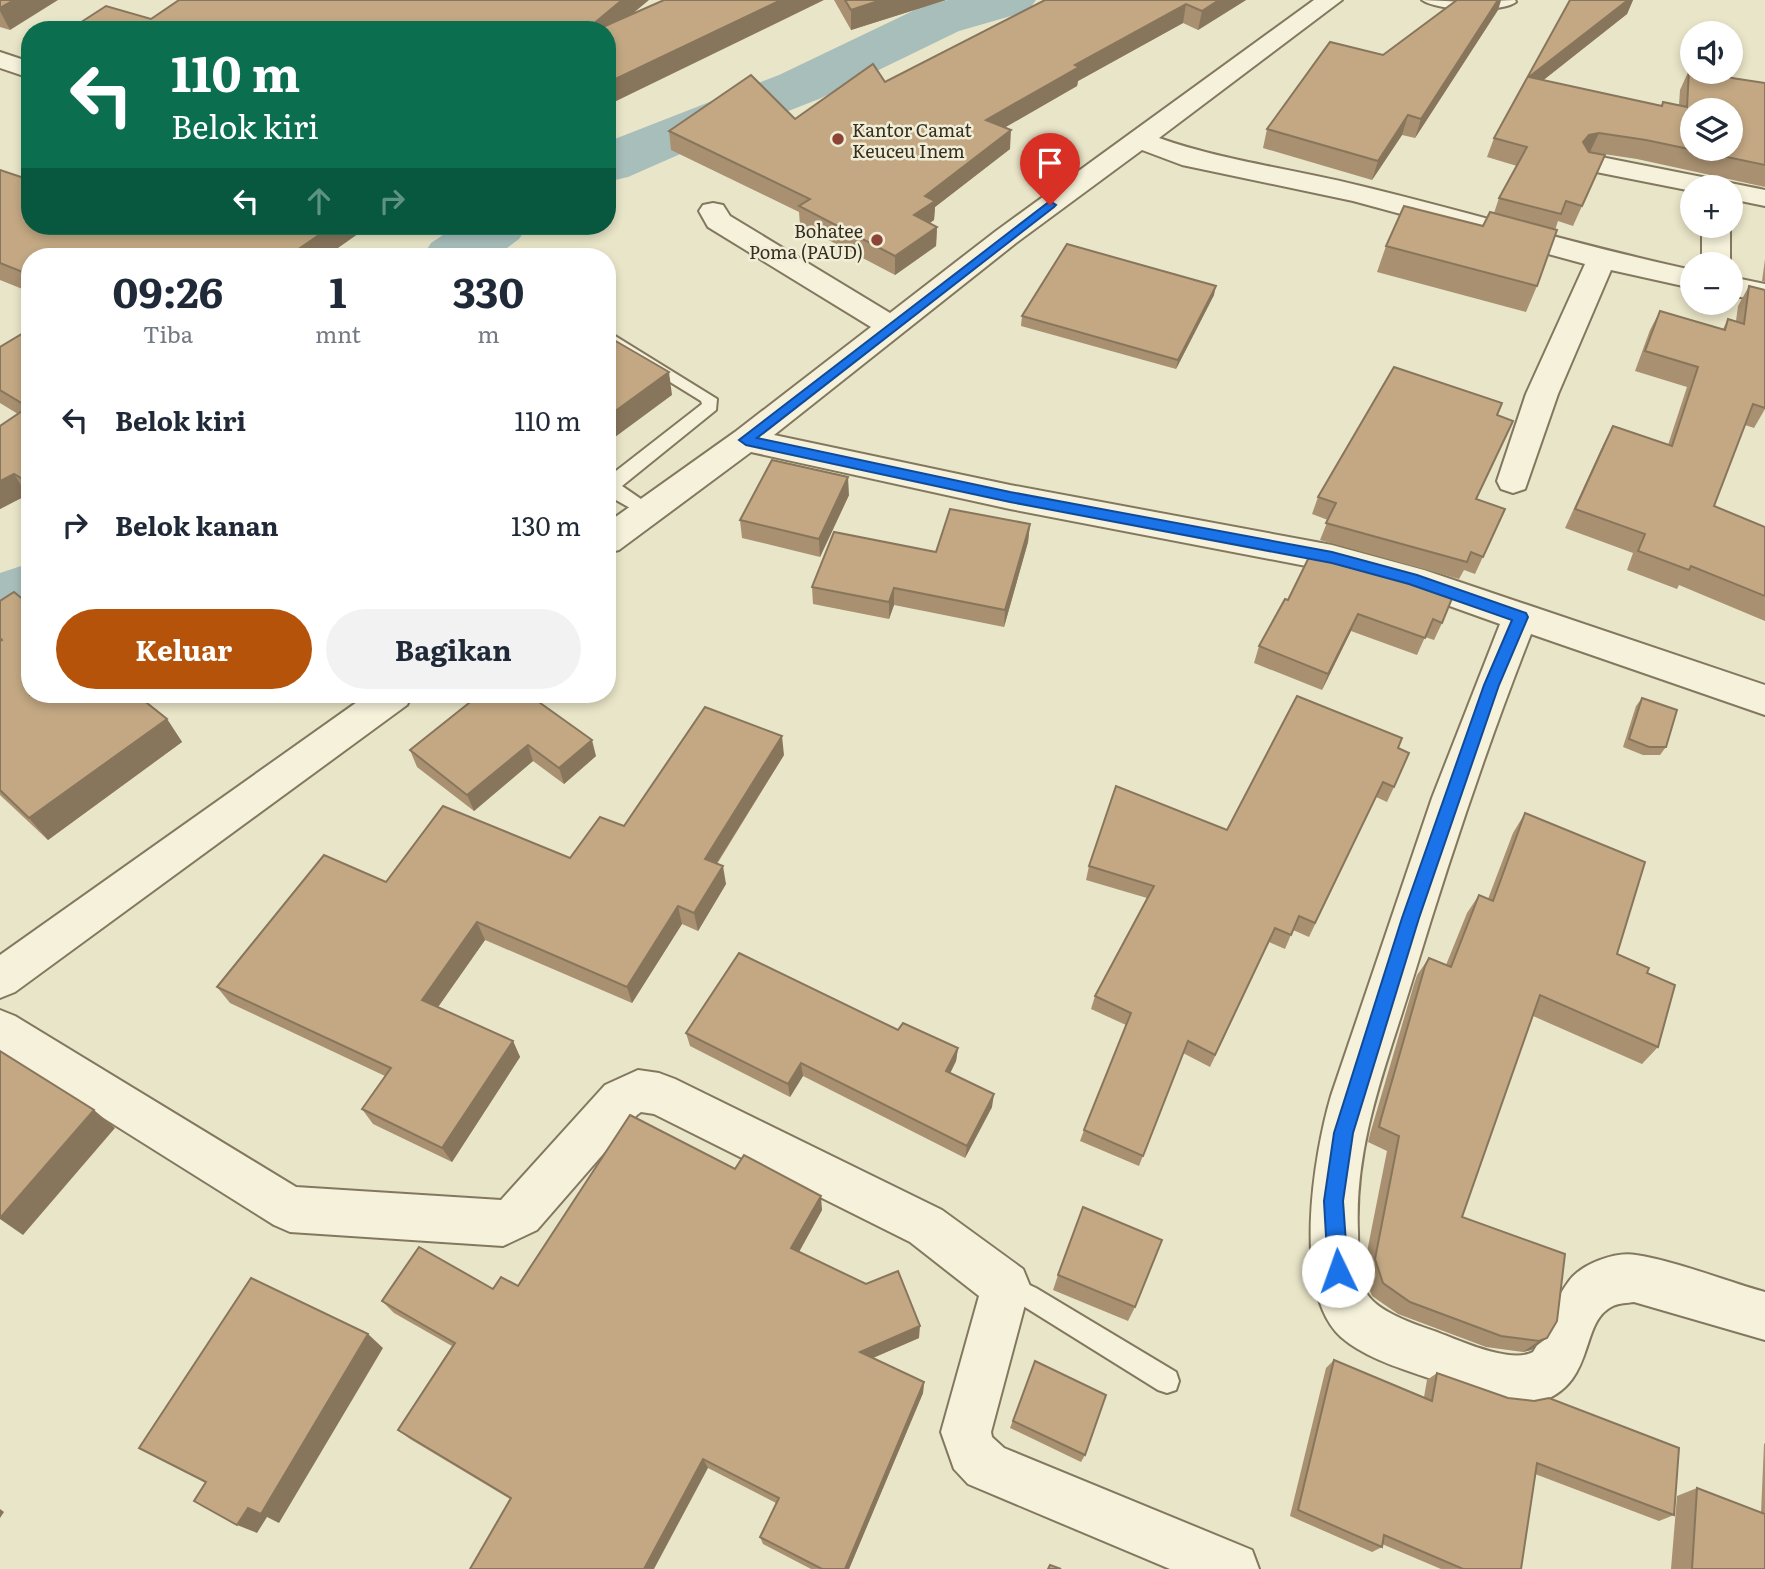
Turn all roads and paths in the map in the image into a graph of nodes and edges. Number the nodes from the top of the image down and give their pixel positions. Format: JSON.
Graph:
{"nodes":[{"id":1,"x":1330,"y":0,"type":"edge"},
{"id":2,"x":1428,"y":0,"type":"edge"},
{"id":3,"x":1510,"y":2,"type":"dead end"},
{"id":4,"x":0,"y":60,"type":"edge"},
{"id":5,"x":21,"y":67,"type":"edge"},
{"id":6,"x":1139,"y":140,"type":"junction"},
{"id":7,"x":1591,"y":163,"type":"edge"},
{"id":8,"x":1680,"y":181,"type":"edge"},
{"id":9,"x":1743,"y":193,"type":"edge"},
{"id":10,"x":1765,"y":198,"type":"edge"},
{"id":11,"x":713,"y":211,"type":"dead end"},
{"id":12,"x":1601,"y":260,"type":"junction"},
{"id":13,"x":1680,"y":276,"type":"edge"},
{"id":14,"x":1743,"y":288,"type":"edge"},
{"id":15,"x":1765,"y":293,"type":"edge"},
{"id":16,"x":892,"y":327,"type":"junction"},
{"id":17,"x":616,"y":342,"type":"edge"},
{"id":18,"x":746,"y":440,"type":"junction"},
{"id":19,"x":616,"y":481,"type":"edge"},
{"id":20,"x":1513,"y":481,"type":"dead end"},
{"id":21,"x":616,"y":491,"type":"edge"},
{"id":22,"x":648,"y":512,"type":"junction"},
{"id":23,"x":616,"y":535,"type":"edge"},
{"id":24,"x":1520,"y":617,"type":"junction"},
{"id":25,"x":1765,"y":700,"type":"edge"},
{"id":26,"x":383,"y":703,"type":"edge"},
{"id":27,"x":0,"y":979,"type":"edge"},
{"id":28,"x":0,"y":1030,"type":"edge"},
{"id":29,"x":1006,"y":1286,"type":"junction"},
{"id":30,"x":1765,"y":1316,"type":"edge"},
{"id":31,"x":1167,"y":1381,"type":"dead end"},
{"id":32,"x":1233,"y":1569,"type":"edge"}],
"edges":[{"from":1,"to":6,"type":"street"},
{"from":2,"to":3,"type":"lane"},
{"from":4,"to":5,"type":"street"},
{"from":6,"to":12,"type":"street"},
{"from":6,"to":16,"type":"street"},
{"from":7,"to":8,"type":"street"},
{"from":9,"to":10,"type":"street"},
{"from":11,"to":16,"type":"street"},
{"from":12,"to":13,"type":"street"},
{"from":12,"to":20,"type":"street"},
{"from":14,"to":15,"type":"street"},
{"from":16,"to":18,"type":"street"},
{"from":17,"to":19,"type":"lane"},
{"from":18,"to":22,"type":"street"},
{"from":18,"to":24,"type":"street"},
{"from":21,"to":22,"type":"lane"},
{"from":22,"to":23,"type":"street"},
{"from":24,"to":25,"type":"street"},
{"from":24,"to":30,"type":"street"},
{"from":26,"to":27,"type":"street"},
{"from":28,"to":29,"type":"street"},
{"from":29,"to":31,"type":"lane"},
{"from":29,"to":32,"type":"street"}]}
